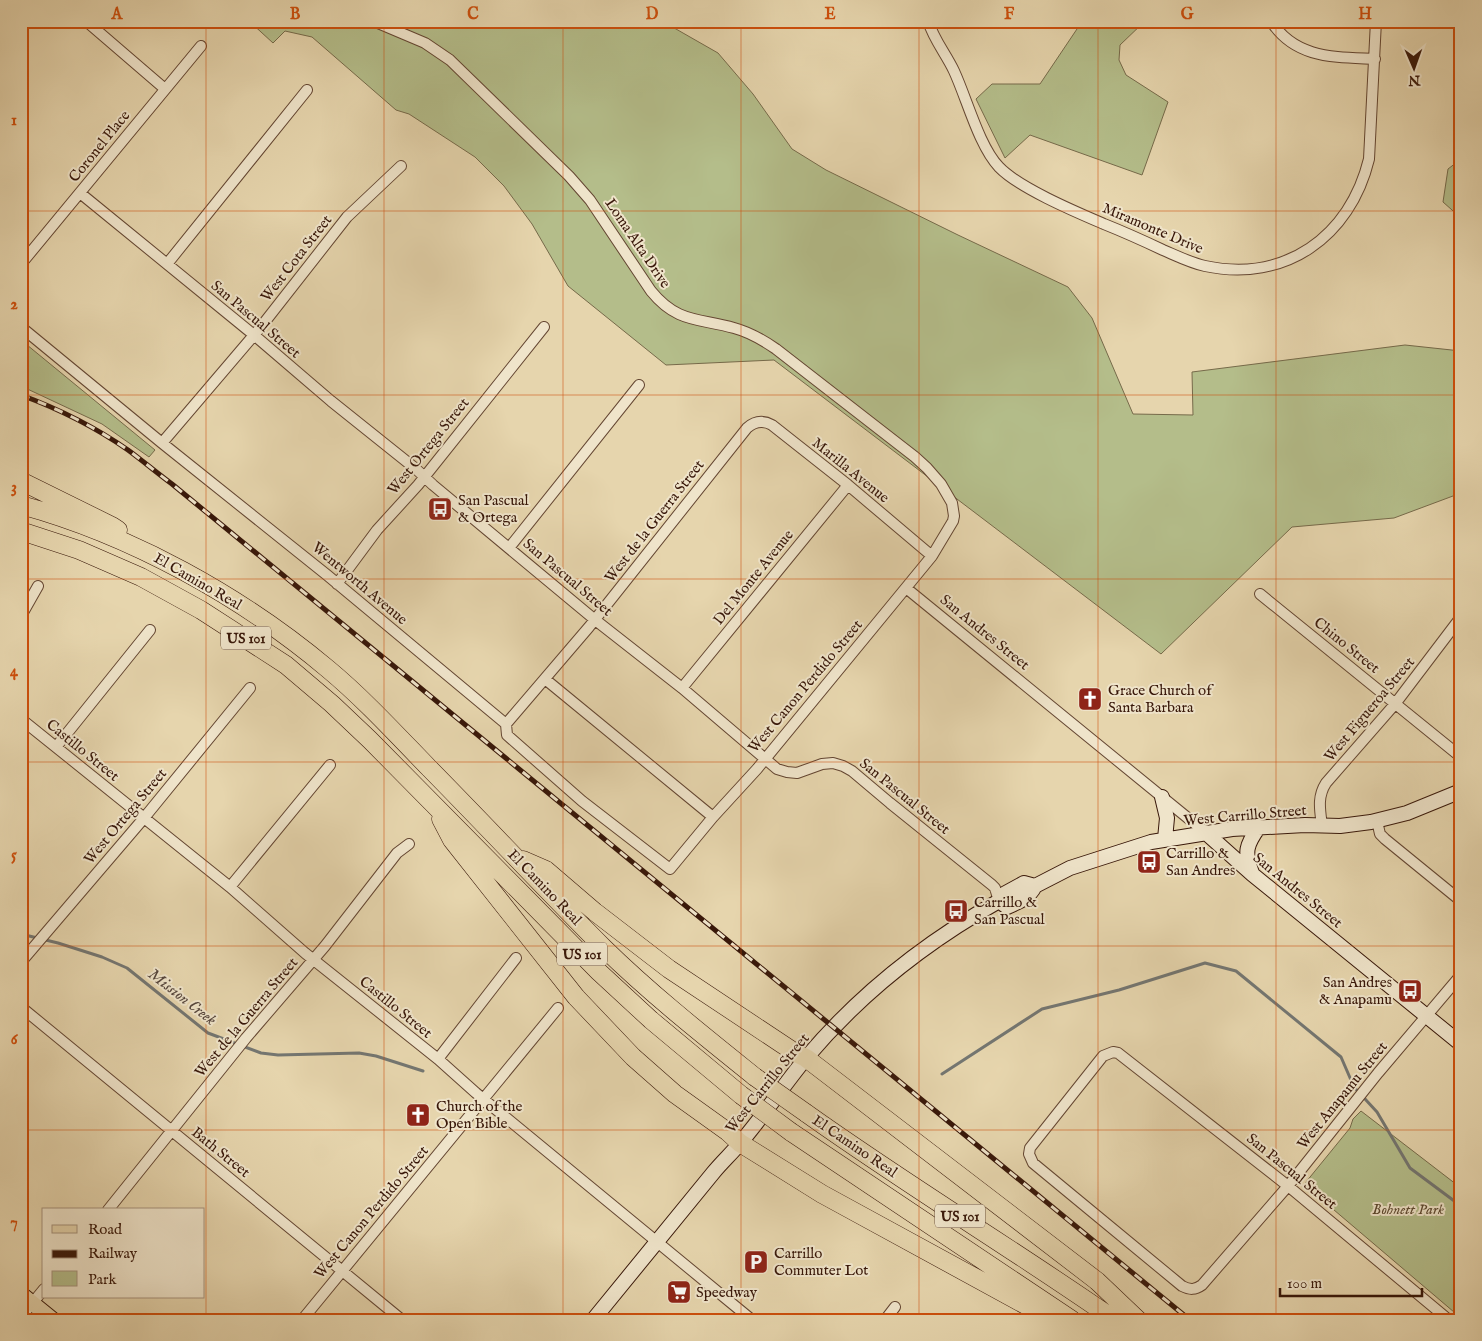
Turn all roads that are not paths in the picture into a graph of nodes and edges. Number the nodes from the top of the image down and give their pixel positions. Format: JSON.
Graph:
{"nodes":[{"id":1,"x":86,"y":21,"type":"edge"},
{"id":2,"x":373,"y":21,"type":"edge"},
{"id":3,"x":928,"y":21,"type":"edge"},
{"id":4,"x":1271,"y":21,"type":"edge"},
{"id":5,"x":1376,"y":21,"type":"edge"},
{"id":6,"x":201,"y":46,"type":"dead end"},
{"id":7,"x":1375,"y":59,"type":"junction"},
{"id":8,"x":165,"y":89,"type":"junction"},
{"id":9,"x":307,"y":90,"type":"dead end"},
{"id":10,"x":402,"y":166,"type":"dead end"},
{"id":11,"x":80,"y":193,"type":"junction"},
{"id":12,"x":21,"y":264,"type":"edge"},
{"id":13,"x":167,"y":264,"type":"junction"},
{"id":14,"x":21,"y":327,"type":"edge"},
{"id":15,"x":544,"y":327,"type":"dead end"},
{"id":16,"x":254,"y":335,"type":"junction"},
{"id":17,"x":639,"y":385,"type":"dead end"},
{"id":18,"x":747,"y":428,"type":"joint"},
{"id":19,"x":162,"y":443,"type":"junction"},
{"id":20,"x":424,"y":477,"type":"junction"},
{"id":21,"x":21,"y":481,"type":"edge"},
{"id":22,"x":848,"y":486,"type":"junction"},
{"id":23,"x":21,"y":505,"type":"edge"},
{"id":24,"x":954,"y":516,"type":"joint"},
{"id":25,"x":21,"y":531,"type":"edge"},
{"id":26,"x":509,"y":548,"type":"junction"},
{"id":27,"x":148,"y":553,"type":"junction"},
{"id":28,"x":932,"y":556,"type":"junction"},
{"id":29,"x":337,"y":584,"type":"junction"},
{"id":30,"x":38,"y":586,"type":"dead end"},
{"id":31,"x":906,"y":588,"type":"junction"},
{"id":32,"x":1260,"y":594,"type":"dead end"},
{"id":33,"x":21,"y":616,"type":"edge"},
{"id":34,"x":1461,"y":617,"type":"edge"},
{"id":35,"x":594,"y":619,"type":"junction"},
{"id":36,"x":150,"y":630,"type":"dead end"},
{"id":37,"x":545,"y":679,"type":"junction"},
{"id":38,"x":250,"y":688,"type":"dead end"},
{"id":39,"x":682,"y":688,"type":"junction"},
{"id":40,"x":1395,"y":704,"type":"junction"},
{"id":41,"x":21,"y":719,"type":"edge"},
{"id":42,"x":506,"y":724,"type":"junction"},
{"id":43,"x":56,"y":747,"type":"junction"},
{"id":44,"x":1461,"y":757,"type":"edge"},
{"id":45,"x":765,"y":758,"type":"junction"},
{"id":46,"x":330,"y":765,"type":"dead end"},
{"id":47,"x":1461,"y":791,"type":"edge"},
{"id":48,"x":1162,"y":797,"type":"junction"},
{"id":49,"x":432,"y":803,"type":"junction"},
{"id":50,"x":713,"y":817,"type":"junction"},
{"id":51,"x":144,"y":818,"type":"junction"},
{"id":52,"x":1377,"y":821,"type":"junction"},
{"id":53,"x":1322,"y":826,"type":"junction"},
{"id":54,"x":1259,"y":827,"type":"junction"},
{"id":55,"x":1205,"y":832,"type":"junction"},
{"id":56,"x":1165,"y":839,"type":"junction"},
{"id":57,"x":408,"y":844,"type":"dead end"},
{"id":58,"x":514,"y":856,"type":"junction"},
{"id":59,"x":670,"y":870,"type":"joint"},
{"id":60,"x":1252,"y":874,"type":"junction"},
{"id":61,"x":230,"y":887,"type":"junction"},
{"id":62,"x":999,"y":901,"type":"junction"},
{"id":63,"x":1461,"y":902,"type":"edge"},
{"id":64,"x":516,"y":958,"type":"dead end"},
{"id":65,"x":313,"y":959,"type":"junction"},
{"id":66,"x":21,"y":962,"type":"edge"},
{"id":67,"x":1461,"y":975,"type":"edge"},
{"id":68,"x":21,"y":1007,"type":"edge"},
{"id":69,"x":558,"y":1008,"type":"dead end"},
{"id":70,"x":1427,"y":1016,"type":"junction"},
{"id":71,"x":1461,"y":1044,"type":"edge"},
{"id":72,"x":806,"y":1058,"type":"junction"},
{"id":73,"x":438,"y":1059,"type":"junction"},
{"id":74,"x":484,"y":1100,"type":"junction"},
{"id":75,"x":172,"y":1131,"type":"junction"},
{"id":76,"x":740,"y":1144,"type":"junction"},
{"id":77,"x":1288,"y":1186,"type":"junction"},
{"id":78,"x":110,"y":1208,"type":"edge"},
{"id":79,"x":657,"y":1242,"type":"junction"},
{"id":80,"x":342,"y":1271,"type":"junction"},
{"id":81,"x":1182,"y":1286,"type":"joint"},
{"id":82,"x":42,"y":1290,"type":"edge"},
{"id":83,"x":27,"y":1298,"type":"edge"},
{"id":84,"x":894,"y":1308,"type":"dead end"},
{"id":85,"x":21,"y":1316,"type":"edge"},
{"id":86,"x":53,"y":1320,"type":"edge"},
{"id":87,"x":302,"y":1320,"type":"edge"},
{"id":88,"x":402,"y":1320,"type":"edge"},
{"id":89,"x":593,"y":1320,"type":"edge"},
{"id":90,"x":752,"y":1320,"type":"edge"},
{"id":91,"x":885,"y":1320,"type":"edge"},
{"id":92,"x":1053,"y":1320,"type":"edge"},
{"id":93,"x":1072,"y":1320,"type":"edge"},
{"id":94,"x":1115,"y":1320,"type":"edge"},
{"id":95,"x":1138,"y":1320,"type":"edge"},
{"id":96,"x":1449,"y":1320,"type":"edge"}],
"edges":[{"from":1,"to":8,"type":"street"},
{"from":2,"to":24,"type":"street","name":"Loma Alta Drive"},
{"from":3,"to":7,"type":"street","name":"Miramonte Drive"},
{"from":4,"to":7,"type":"street"},
{"from":5,"to":7,"type":"street","name":"Miramonte Drive"},
{"from":6,"to":8,"type":"street","name":"Coronel Place"},
{"from":8,"to":11,"type":"street","name":"Coronel Place"},
{"from":9,"to":13,"type":"street"},
{"from":10,"to":16,"type":"street","name":"West Cota Street"},
{"from":11,"to":12,"type":"street","name":"Coronel Place"},
{"from":11,"to":13,"type":"street","name":"San Pascual Street"},
{"from":13,"to":16,"type":"street","name":"San Pascual Street"},
{"from":14,"to":19,"type":"street","name":"Wentworth Avenue"},
{"from":15,"to":20,"type":"street","name":"West Ortega Street"},
{"from":16,"to":19,"type":"street","name":"West Cota Street"},
{"from":16,"to":20,"type":"street","name":"San Pascual Street"},
{"from":17,"to":26,"type":"street"},
{"from":18,"to":22,"type":"street","name":"Marilla Avenue"},
{"from":18,"to":35,"type":"street","name":"West de la Guerra Street"},
{"from":19,"to":29,"type":"street","name":"Wentworth Avenue"},
{"from":20,"to":26,"type":"street","name":"San Pascual Street"},
{"from":20,"to":29,"type":"street","name":"West Ortega Street"},
{"from":21,"to":27,"type":"highway"},
{"from":22,"to":28,"type":"street","name":"Marilla Avenue"},
{"from":22,"to":39,"type":"street","name":"Del Monte Avenue"},
{"from":23,"to":27,"type":"highway","name":"El Camino Real","number":"US 101"},
{"from":24,"to":28,"type":"street","name":"West Canon Perdido Street"},
{"from":25,"to":49,"type":"highway","name":"El Camino Real","number":"US 101"},
{"from":26,"to":35,"type":"street","name":"San Pascual Street"},
{"from":27,"to":58,"type":"highway","name":"El Camino Real","number":"US 101"},
{"from":28,"to":31,"type":"street","name":"West Canon Perdido Street"},
{"from":29,"to":42,"type":"street","name":"Wentworth Avenue"},
{"from":30,"to":33,"type":"street"},
{"from":31,"to":45,"type":"street","name":"West Canon Perdido Street"},
{"from":31,"to":48,"type":"street","name":"San Andres Street"},
{"from":32,"to":40,"type":"street","name":"Chino Street"},
{"from":34,"to":40,"type":"street","name":"West Figueroa Street"},
{"from":35,"to":37,"type":"street","name":"West de la Guerra Street"},
{"from":35,"to":39,"type":"street","name":"San Pascual Street"},
{"from":36,"to":43,"type":"street"},
{"from":37,"to":42,"type":"street","name":"West de la Guerra Street"},
{"from":37,"to":50,"type":"street"},
{"from":38,"to":51,"type":"street","name":"West Ortega Street"},
{"from":39,"to":45,"type":"street","name":"San Pascual Street"},
{"from":40,"to":44,"type":"street","name":"Chino Street"},
{"from":40,"to":53,"type":"street","name":"West Figueroa Street"},
{"from":41,"to":43,"type":"street","name":"Castillo Street"},
{"from":42,"to":59,"type":"street","name":"Wentworth Avenue"},
{"from":43,"to":51,"type":"street","name":"Castillo Street"},
{"from":45,"to":50,"type":"street","name":"West Canon Perdido Street"},
{"from":45,"to":62,"type":"street","name":"San Pascual Street"},
{"from":46,"to":61,"type":"street"},
{"from":47,"to":52,"type":"main road","name":"West Carrillo Street"},
{"from":48,"to":55,"type":"street","name":"San Andres Street"},
{"from":48,"to":56,"type":"main road"},
{"from":49,"to":76,"type":"highway"},
{"from":49,"to":93,"type":"highway","name":"El Camino Real","number":"US 101","bridge":true},
{"from":50,"to":59,"type":"street","name":"West Canon Perdido Street"},
{"from":51,"to":61,"type":"street","name":"Castillo Street"},
{"from":51,"to":66,"type":"street","name":"West Ortega Street"},
{"from":52,"to":53,"type":"main road","name":"West Carrillo Street"},
{"from":52,"to":63,"type":"street"},
{"from":53,"to":54,"type":"main road","name":"West Carrillo Street"},
{"from":54,"to":55,"type":"main road","name":"West Carrillo Street"},
{"from":54,"to":60,"type":"main road"},
{"from":55,"to":56,"type":"main road","name":"West Carrillo Street"},
{"from":55,"to":60,"type":"main road","name":"San Andres Street"},
{"from":56,"to":62,"type":"main road","name":"West Carrillo Street"},
{"from":57,"to":65,"type":"street","name":"West de la Guerra Street"},
{"from":58,"to":72,"type":"highway"},
{"from":58,"to":94,"type":"highway","name":"El Camino Real","number":"US 101","bridge":true},
{"from":60,"to":70,"type":"main road","name":"San Andres Street"},
{"from":61,"to":65,"type":"street","name":"Castillo Street"},
{"from":62,"to":72,"type":"main road","name":"West Carrillo Street"},
{"from":64,"to":73,"type":"street"},
{"from":65,"to":73,"type":"street","name":"Castillo Street"},
{"from":65,"to":75,"type":"street","name":"West de la Guerra Street"},
{"from":67,"to":70,"type":"street","name":"West Anapamu Street"},
{"from":68,"to":75,"type":"street","name":"Bath Street"},
{"from":69,"to":74,"type":"street","name":"West Canon Perdido Street"},
{"from":70,"to":71,"type":"main road","name":"San Andres Street"},
{"from":70,"to":77,"type":"street","name":"West Anapamu Street"},
{"from":72,"to":76,"type":"main road","name":"West Carrillo Street"},
{"from":72,"to":95,"type":"highway"},
{"from":73,"to":74,"type":"street","name":"Castillo Street"},
{"from":74,"to":79,"type":"street","name":"Castillo Street"},
{"from":74,"to":80,"type":"street","name":"West Canon Perdido Street"},
{"from":75,"to":78,"type":"street","name":"West de la Guerra Street"},
{"from":75,"to":80,"type":"street","name":"Bath Street"},
{"from":76,"to":79,"type":"main road","name":"West Carrillo Street"},
{"from":76,"to":92,"type":"highway"},
{"from":77,"to":81,"type":"street","name":"West Anapamu Street"},
{"from":77,"to":81,"type":"street","name":"San Pascual Street"},
{"from":77,"to":96,"type":"street","name":"San Pascual Street"},
{"from":79,"to":89,"type":"main road","name":"West Carrillo Street"},
{"from":79,"to":90,"type":"street","name":"Castillo Street"},
{"from":80,"to":87,"type":"street","name":"West Canon Perdido Street"},
{"from":80,"to":88,"type":"street","name":"Bath Street"},
{"from":82,"to":83,"type":"street"},
{"from":83,"to":85,"type":"street"},
{"from":83,"to":86,"type":"main road"},
{"from":84,"to":91,"type":"street"}]}
